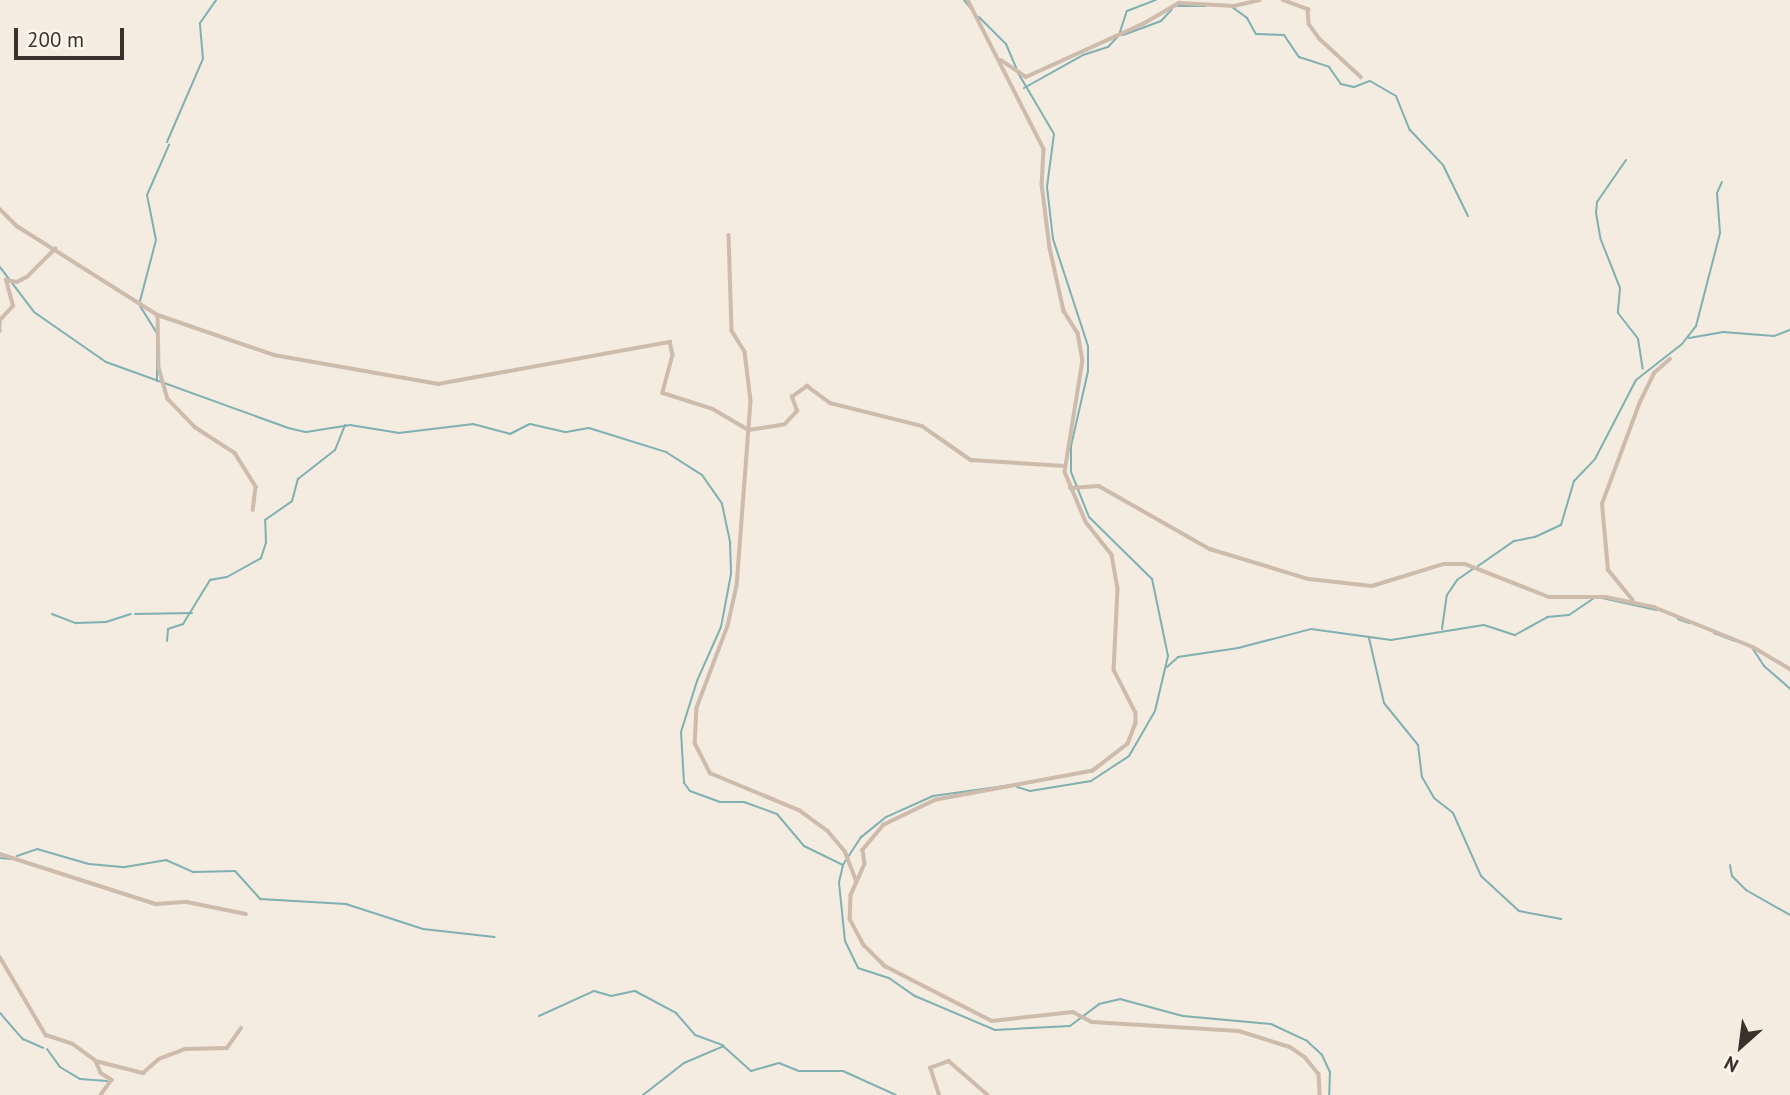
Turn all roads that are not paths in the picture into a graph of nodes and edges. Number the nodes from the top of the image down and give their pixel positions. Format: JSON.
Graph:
{"nodes":[{"id":1,"x":968,"y":0,"type":"edge"},
{"id":2,"x":1259,"y":0,"type":"edge"},
{"id":3,"x":1283,"y":0,"type":"edge"},
{"id":4,"x":999,"y":60,"type":"junction"},
{"id":5,"x":1361,"y":78,"type":"dead end"},
{"id":6,"x":0,"y":209,"type":"edge"},
{"id":7,"x":729,"y":235,"type":"dead end"},
{"id":8,"x":55,"y":248,"type":"junction"},
{"id":9,"x":158,"y":315,"type":"junction"},
{"id":10,"x":0,"y":320,"type":"edge"},
{"id":11,"x":0,"y":331,"type":"edge"},
{"id":12,"x":1670,"y":359,"type":"dead end"},
{"id":13,"x":750,"y":430,"type":"junction"},
{"id":14,"x":1065,"y":466,"type":"junction"},
{"id":15,"x":1070,"y":488,"type":"junction"},
{"id":16,"x":253,"y":510,"type":"dead end"},
{"id":17,"x":1633,"y":601,"type":"junction"},
{"id":18,"x":1790,"y":669,"type":"edge"},
{"id":19,"x":0,"y":854,"type":"edge"},
{"id":20,"x":856,"y":880,"type":"junction"},
{"id":21,"x":246,"y":914,"type":"dead end"},
{"id":22,"x":0,"y":957,"type":"edge"},
{"id":23,"x":241,"y":1028,"type":"dead end"},
{"id":24,"x":96,"y":1061,"type":"junction"},
{"id":25,"x":101,"y":1095,"type":"edge"},
{"id":26,"x":939,"y":1095,"type":"edge"},
{"id":27,"x":988,"y":1095,"type":"edge"},
{"id":28,"x":1320,"y":1095,"type":"edge"}],
"edges":[{"from":1,"to":4,"type":"street"},
{"from":2,"to":4,"type":"street"},
{"from":3,"to":5,"type":"street"},
{"from":4,"to":14,"type":"street"},
{"from":6,"to":8,"type":"street"},
{"from":7,"to":13,"type":"street"},
{"from":8,"to":9,"type":"street"},
{"from":8,"to":10,"type":"street"},
{"from":9,"to":13,"type":"street"},
{"from":9,"to":16,"type":"street"},
{"from":10,"to":11,"type":"street"},
{"from":12,"to":17,"type":"street"},
{"from":13,"to":14,"type":"street"},
{"from":13,"to":20,"type":"street"},
{"from":14,"to":15,"type":"street"},
{"from":15,"to":17,"type":"street"},
{"from":15,"to":20,"type":"street"},
{"from":17,"to":18,"type":"street"},
{"from":19,"to":21,"type":"street"},
{"from":20,"to":28,"type":"street"},
{"from":22,"to":24,"type":"street"},
{"from":23,"to":24,"type":"street"},
{"from":24,"to":25,"type":"street"},
{"from":26,"to":27,"type":"street"}]}
